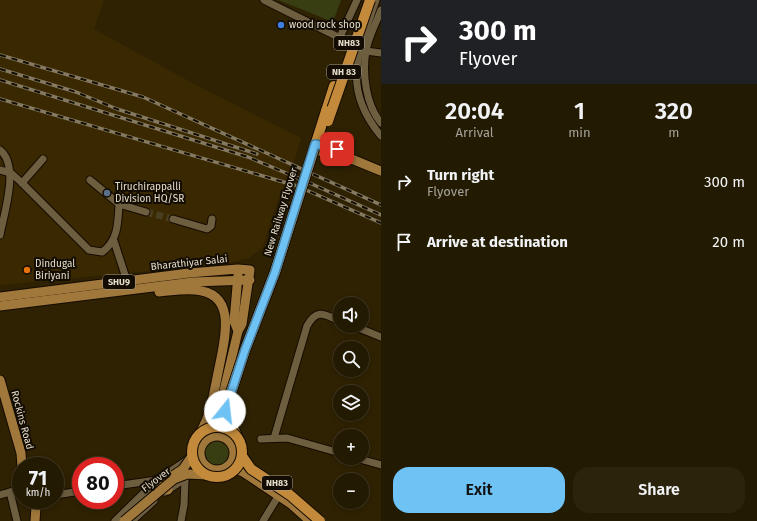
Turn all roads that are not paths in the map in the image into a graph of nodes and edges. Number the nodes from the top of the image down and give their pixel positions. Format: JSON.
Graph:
{"nodes":[{"id":1,"x":264,"y":0,"type":"edge"},
{"id":2,"x":357,"y":0,"type":"edge"},
{"id":3,"x":364,"y":0,"type":"edge"},
{"id":4,"x":370,"y":0,"type":"edge"},
{"id":5,"x":376,"y":0,"type":"edge"},
{"id":6,"x":381,"y":10,"type":"edge"},
{"id":7,"x":340,"y":37,"type":"junction"},
{"id":8,"x":363,"y":49,"type":"junction"},
{"id":9,"x":381,"y":53,"type":"edge"},
{"id":10,"x":334,"y":86,"type":"joint"},
{"id":11,"x":381,"y":123,"type":"edge"},
{"id":12,"x":381,"y":136,"type":"edge"},
{"id":13,"x":316,"y":147,"type":"junction"},
{"id":14,"x":0,"y":150,"type":"edge"},
{"id":15,"x":43,"y":159,"type":"dead end"},
{"id":16,"x":381,"y":166,"type":"edge"},
{"id":17,"x":0,"y":170,"type":"edge"},
{"id":18,"x":381,"y":171,"type":"edge"},
{"id":19,"x":11,"y":173,"type":"junction"},
{"id":20,"x":90,"y":180,"type":"dead end"},
{"id":21,"x":22,"y":182,"type":"junction"},
{"id":22,"x":0,"y":188,"type":"edge"},
{"id":23,"x":8,"y":190,"type":"junction"},
{"id":24,"x":119,"y":204,"type":"junction"},
{"id":25,"x":2,"y":209,"type":"edge"},
{"id":26,"x":146,"y":212,"type":"tunnel mouth"},
{"id":27,"x":173,"y":219,"type":"tunnel mouth"},
{"id":28,"x":212,"y":219,"type":"dead end"},
{"id":29,"x":0,"y":235,"type":"edge"},
{"id":30,"x":114,"y":241,"type":"junction"},
{"id":31,"x":238,"y":269,"type":"junction"},
{"id":32,"x":238,"y":280,"type":"junction"},
{"id":33,"x":250,"y":280,"type":"junction"},
{"id":34,"x":127,"y":281,"type":"junction"},
{"id":35,"x":133,"y":290,"type":"junction"},
{"id":36,"x":0,"y":297,"type":"edge"},
{"id":37,"x":0,"y":306,"type":"edge"},
{"id":38,"x":333,"y":318,"type":"edge"},
{"id":39,"x":238,"y":331,"type":"junction"},
{"id":40,"x":369,"y":332,"type":"edge"},
{"id":41,"x":381,"y":337,"type":"edge"},
{"id":42,"x":0,"y":380,"type":"edge"},
{"id":43,"x":0,"y":397,"type":"edge"},
{"id":44,"x":219,"y":412,"type":"junction"},
{"id":45,"x":214,"y":426,"type":"junction"},
{"id":46,"x":274,"y":438,"type":"junction"},
{"id":47,"x":232,"y":439,"type":"junction"},
{"id":48,"x":261,"y":439,"type":"dead end"},
{"id":49,"x":202,"y":440,"type":"junction"},
{"id":50,"x":333,"y":451,"type":"edge"},
{"id":51,"x":192,"y":456,"type":"junction"},
{"id":52,"x":242,"y":456,"type":"junction"},
{"id":53,"x":18,"y":457,"type":"edge"},
{"id":54,"x":21,"y":457,"type":"edge"},
{"id":55,"x":369,"y":462,"type":"edge"},
{"id":56,"x":381,"y":465,"type":"edge"},
{"id":57,"x":213,"y":471,"type":"junction"},
{"id":58,"x":230,"y":474,"type":"junction"},
{"id":59,"x":185,"y":479,"type":"junction"},
{"id":60,"x":157,"y":480,"type":"junction"},
{"id":61,"x":124,"y":485,"type":"edge"},
{"id":62,"x":168,"y":490,"type":"junction"},
{"id":63,"x":10,"y":492,"type":"joint"},
{"id":64,"x":0,"y":495,"type":"edge"},
{"id":65,"x":279,"y":495,"type":"junction"},
{"id":66,"x":36,"y":509,"type":"edge"},
{"id":67,"x":17,"y":521,"type":"edge"},
{"id":68,"x":35,"y":521,"type":"edge"},
{"id":69,"x":115,"y":521,"type":"edge"},
{"id":70,"x":119,"y":521,"type":"edge"},
{"id":71,"x":124,"y":521,"type":"edge"},
{"id":72,"x":132,"y":521,"type":"edge"},
{"id":73,"x":181,"y":521,"type":"edge"},
{"id":74,"x":263,"y":521,"type":"edge"},
{"id":75,"x":310,"y":521,"type":"edge"},
{"id":76,"x":314,"y":521,"type":"edge"},
{"id":77,"x":320,"y":521,"type":"edge"},
{"id":78,"x":325,"y":521,"type":"edge"}],
"edges":[{"from":1,"to":7,"type":"street"},
{"from":2,"to":7,"type":"street"},
{"from":3,"to":10,"type":"highway","name":"New Railway Flyover","number":"NH83"},
{"from":4,"to":13,"type":"highway","name":"New Railway Flyover","number":"NH 83","bridge":true},
{"from":5,"to":8,"type":"street"},
{"from":6,"to":8,"type":"street"},
{"from":7,"to":8,"type":"street"},
{"from":8,"to":9,"type":"street"},
{"from":8,"to":11,"type":"street"},
{"from":8,"to":12,"type":"street"},
{"from":10,"to":13,"type":"highway","name":"New Railway Flyover","number":"NH 83","bridge":true},
{"from":13,"to":16,"type":"main road"},
{"from":13,"to":18,"type":"main road"},
{"from":13,"to":45,"type":"highway","name":"New Railway Flyover","bridge":true},
{"from":13,"to":47,"type":"highway","name":"New Railway Flyover"},
{"from":14,"to":19,"type":"street"},
{"from":15,"to":21,"type":"street"},
{"from":17,"to":19,"type":"street"},
{"from":19,"to":21,"type":"street"},
{"from":19,"to":23,"type":"street"},
{"from":20,"to":24,"type":"street"},
{"from":21,"to":30,"type":"street"},
{"from":22,"to":23,"type":"street"},
{"from":23,"to":25,"type":"street"},
{"from":24,"to":26,"type":"street"},
{"from":24,"to":30,"type":"street"},
{"from":25,"to":29,"type":"street"},
{"from":27,"to":28,"type":"street"},
{"from":30,"to":34,"type":"street"},
{"from":31,"to":32,"type":"main road"},
{"from":31,"to":33,"type":"main road"},
{"from":31,"to":34,"type":"main road","name":"Bharathiyar Salai","number":"SHU9"},
{"from":32,"to":33,"type":"main road","name":"Bharathiyar Salai"},
{"from":32,"to":35,"type":"main road","name":"Bharathiyar Salai","number":"SHU9"},
{"from":32,"to":39,"type":"main road"},
{"from":33,"to":39,"type":"main road"},
{"from":34,"to":36,"type":"main road","name":"Bharathiyar Salai","number":"SHU9"},
{"from":35,"to":37,"type":"main road","name":"Bharathiyar Salai","number":"SHU9"},
{"from":35,"to":49,"type":"main road"},
{"from":38,"to":46,"type":"street"},
{"from":39,"to":44,"type":"main road"},
{"from":40,"to":41,"type":"street"},
{"from":42,"to":54,"type":"main road","name":"Rockins Road"},
{"from":43,"to":53,"type":"main road","name":"Rockins Road"},
{"from":44,"to":47,"type":"main road"},
{"from":44,"to":49,"type":"main road"},
{"from":45,"to":47,"type":"highway","bridge":true},
{"from":45,"to":49,"type":"highway","bridge":true},
{"from":46,"to":48,"type":"street"},
{"from":46,"to":50,"type":"street"},
{"from":47,"to":49,"type":"main road"},
{"from":47,"to":52,"type":"highway","name":"New Railway Flyover","bridge":true},
{"from":47,"to":57,"type":"main road"},
{"from":47,"to":78,"type":"main road","number":"NH83"},
{"from":49,"to":51,"type":"highway","bridge":true},
{"from":49,"to":57,"type":"main road"},
{"from":49,"to":60,"type":"street"},
{"from":51,"to":57,"type":"highway","bridge":true},
{"from":51,"to":70,"type":"main road","name":"Flyover","bridge":true},
{"from":52,"to":58,"type":"highway","bridge":true},
{"from":52,"to":77,"type":"highway","bridge":true},
{"from":55,"to":56,"type":"street"},
{"from":57,"to":58,"type":"highway","bridge":true},
{"from":57,"to":59,"type":"street"},
{"from":57,"to":65,"type":"main road","name":"Flyover"},
{"from":57,"to":71,"type":"main road","name":"Flyover","bridge":true},
{"from":58,"to":76,"type":"highway","number":"NH83"},
{"from":59,"to":62,"type":"street"},
{"from":59,"to":73,"type":"street"},
{"from":60,"to":61,"type":"street"},
{"from":60,"to":62,"type":"main road"},
{"from":60,"to":69,"type":"street"},
{"from":62,"to":72,"type":"street"},
{"from":63,"to":64,"type":"street"},
{"from":63,"to":67,"type":"street"},
{"from":65,"to":74,"type":"street"},
{"from":65,"to":75,"type":"main road","name":"Flyover"},
{"from":66,"to":68,"type":"main road"}]}
